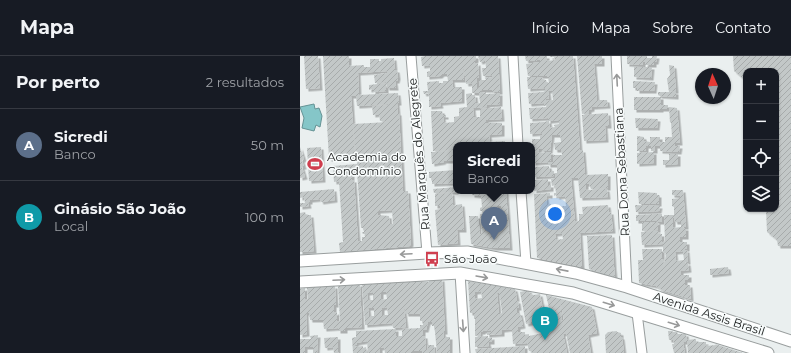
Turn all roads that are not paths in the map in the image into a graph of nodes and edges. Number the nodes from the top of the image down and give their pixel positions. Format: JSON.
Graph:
{"nodes":[{"id":1,"x":410,"y":56,"type":"edge"},
{"id":2,"x":513,"y":56,"type":"edge"},
{"id":3,"x":616,"y":56,"type":"edge"},
{"id":4,"x":518,"y":142,"type":"edge"},
{"id":5,"x":521,"y":194,"type":"edge"},
{"id":6,"x":427,"y":253,"type":"junction"},
{"id":7,"x":300,"y":261,"type":"edge"},
{"id":8,"x":526,"y":263,"type":"junction"},
{"id":9,"x":460,"y":274,"type":"junction"},
{"id":10,"x":300,"y":282,"type":"edge"},
{"id":11,"x":627,"y":287,"type":"junction"},
{"id":12,"x":637,"y":313,"type":"junction"},
{"id":13,"x":791,"y":341,"type":"edge"},
{"id":14,"x":465,"y":353,"type":"edge"},
{"id":15,"x":642,"y":353,"type":"edge"},
{"id":16,"x":768,"y":353,"type":"edge"}],
"edges":[{"from":1,"to":6,"type":"street","name":"Rua Marquês do Alegrete"},
{"from":2,"to":4,"type":"street"},
{"from":11,"to":3,"type":"street","name":"Rua Dona Sebastiana","one_way":true},
{"from":5,"to":8,"type":"street"},
{"from":6,"to":7,"type":"main road","name":"Avenida Assis Brasil","one_way":true},
{"from":6,"to":8,"type":"main road","name":"Avenida Assis Brasil"},
{"from":11,"to":8,"type":"main road","name":"Avenida Assis Brasil","one_way":true},
{"from":10,"to":9,"type":"main road","name":"Avenida Assis Brasil","one_way":true},
{"from":9,"to":12,"type":"main road","name":"Avenida Assis Brasil","one_way":true},
{"from":9,"to":14,"type":"street","one_way":true},
{"from":11,"to":13,"type":"main road","name":"Avenida Assis Brasil"},
{"from":12,"to":15,"type":"street"},
{"from":12,"to":16,"type":"main road","name":"Avenida Assis Brasil","one_way":true}]}
